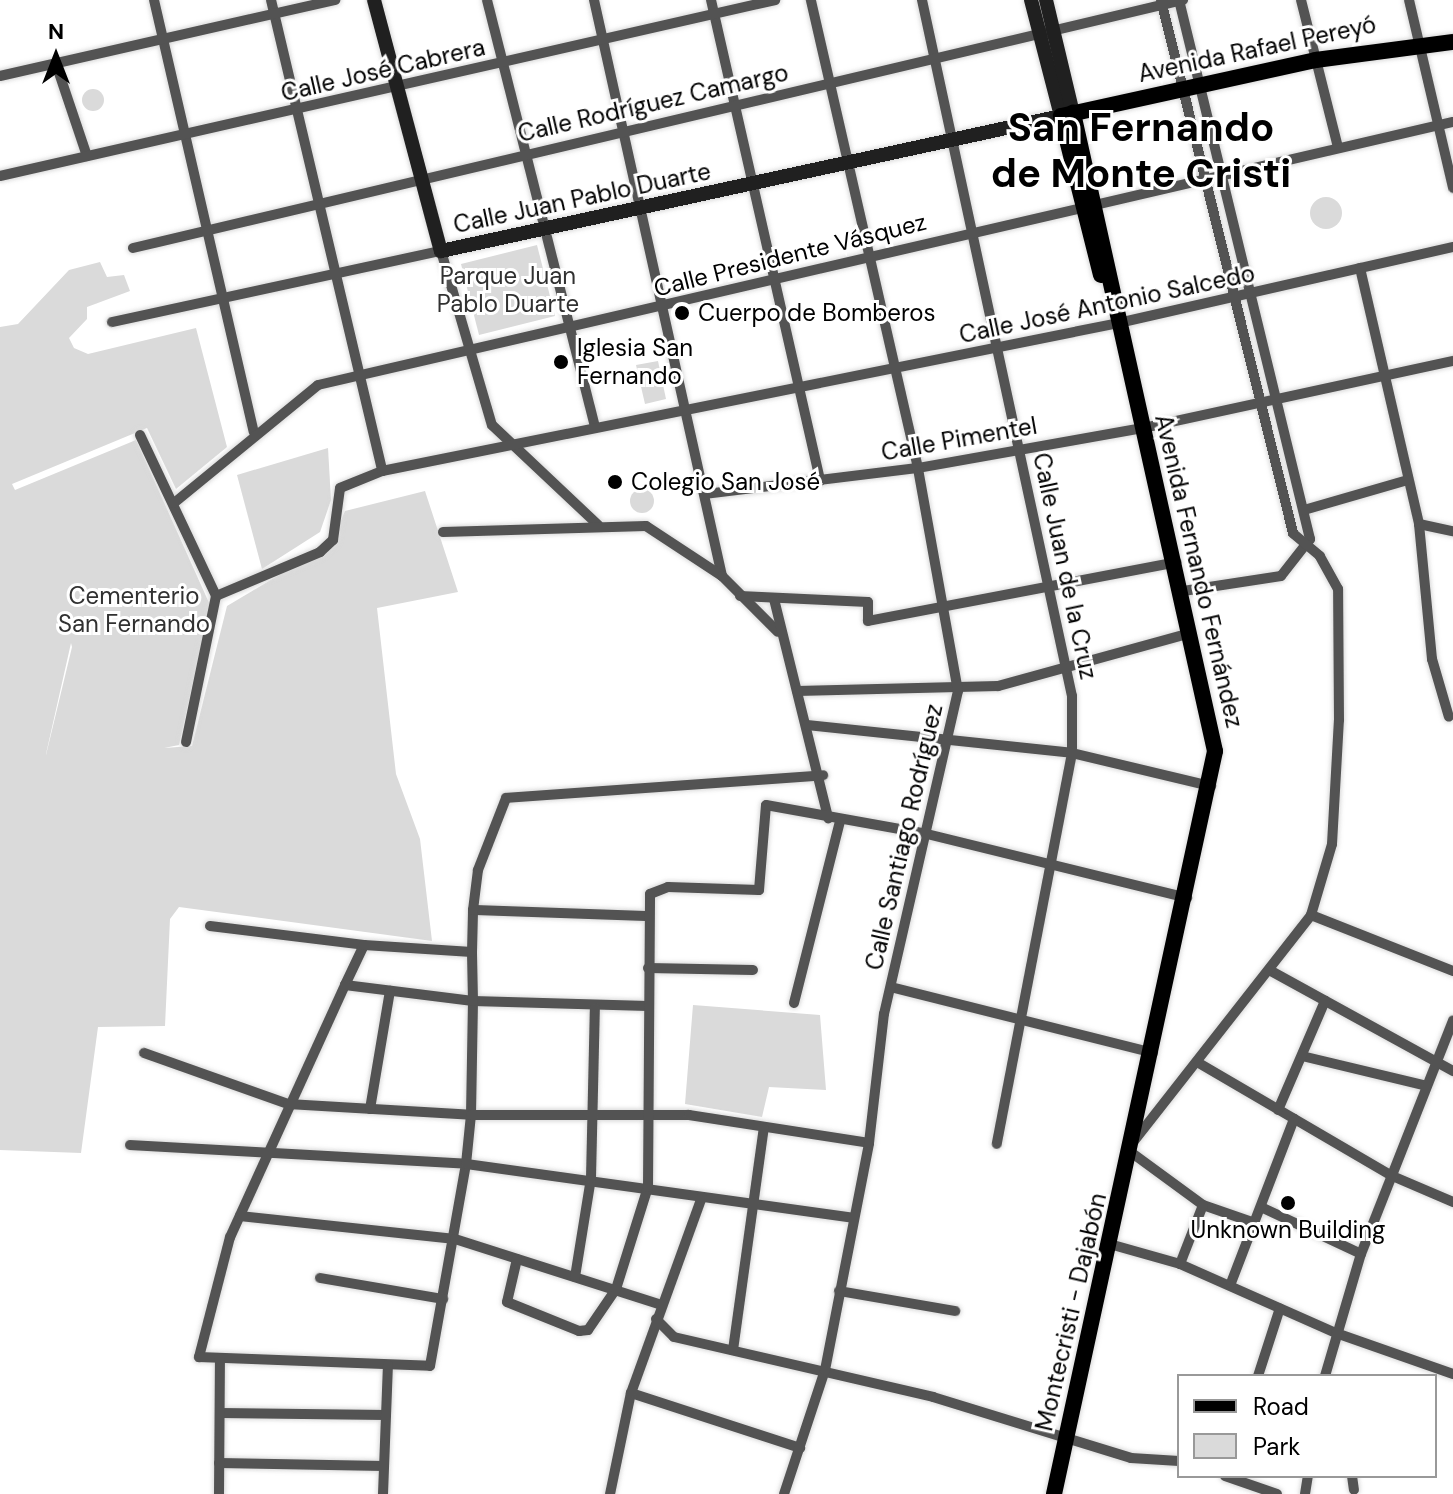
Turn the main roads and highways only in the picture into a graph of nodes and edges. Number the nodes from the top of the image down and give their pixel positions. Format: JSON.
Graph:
{"nodes":[{"id":1,"x":1453,"y":42,"type":"edge"},
{"id":2,"x":1067,"y":115,"type":"joint"},
{"id":3,"x":1133,"y":1147,"type":"joint"},
{"id":4,"x":1054,"y":1494,"type":"edge"}],
"edges":[{"from":1,"to":2,"type":"main road","name":"Avenida Rafael Pereyó"},
{"from":2,"to":3,"type":"main road","name":"Avenida Fernando Fernández"},
{"from":3,"to":4,"type":"main road","name":"Montecristi - Dajabón"}]}
